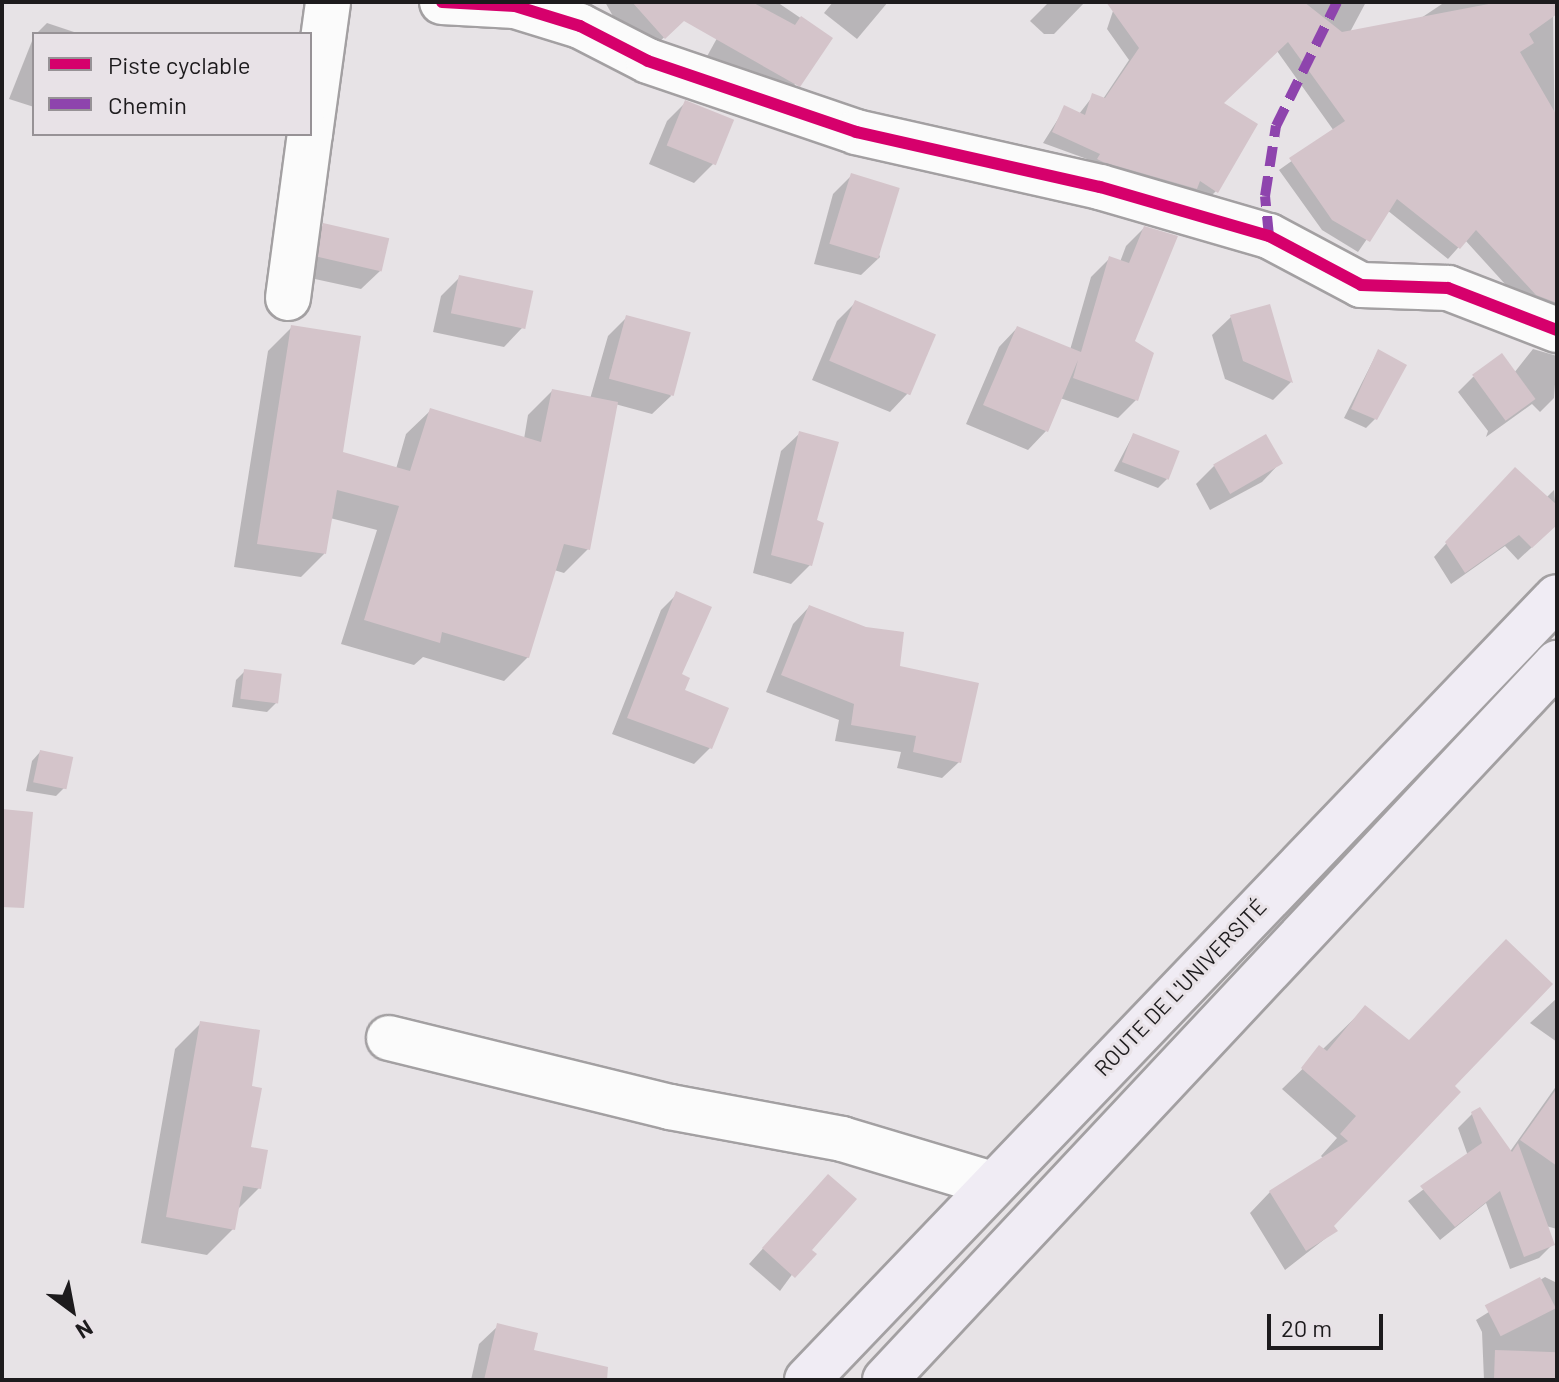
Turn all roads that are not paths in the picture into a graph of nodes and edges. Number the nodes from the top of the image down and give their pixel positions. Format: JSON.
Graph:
{"nodes":[{"id":1,"x":328,"y":2,"type":"edge"},
{"id":2,"x":442,"y":2,"type":"edge"},
{"id":3,"x":580,"y":14,"type":"edge"},
{"id":4,"x":312,"y":119,"type":"edge"},
{"id":5,"x":310,"y":136,"type":"edge"},
{"id":6,"x":288,"y":298,"type":"dead end"},
{"id":7,"x":1557,"y":330,"type":"edge"},
{"id":8,"x":1557,"y":597,"type":"edge"},
{"id":9,"x":1557,"y":663,"type":"edge"},
{"id":10,"x":1468,"y":686,"type":"junction"},
{"id":11,"x":1506,"y":714,"type":"junction"},
{"id":12,"x":389,"y":1038,"type":"dead end"},
{"id":13,"x":992,"y":1184,"type":"junction"},
{"id":14,"x":807,"y":1380,"type":"edge"},
{"id":15,"x":885,"y":1380,"type":"edge"}],
"edges":[{"from":1,"to":4,"type":"street"},
{"from":2,"to":3,"type":"street"},
{"from":3,"to":7,"type":"street"},
{"from":5,"to":6,"type":"street"},
{"from":8,"to":10,"type":"main road","name":"ROUTE DE L'UNIVERSITÉ"},
{"from":9,"to":11,"type":"main road"},
{"from":10,"to":11,"type":"main road"},
{"from":10,"to":13,"type":"main road","name":"ROUTE DE L'UNIVERSITÉ"},
{"from":11,"to":15,"type":"main road"},
{"from":12,"to":13,"type":"street"},
{"from":13,"to":14,"type":"main road","name":"ROUTE DE L'UNIVERSITÉ"}]}
